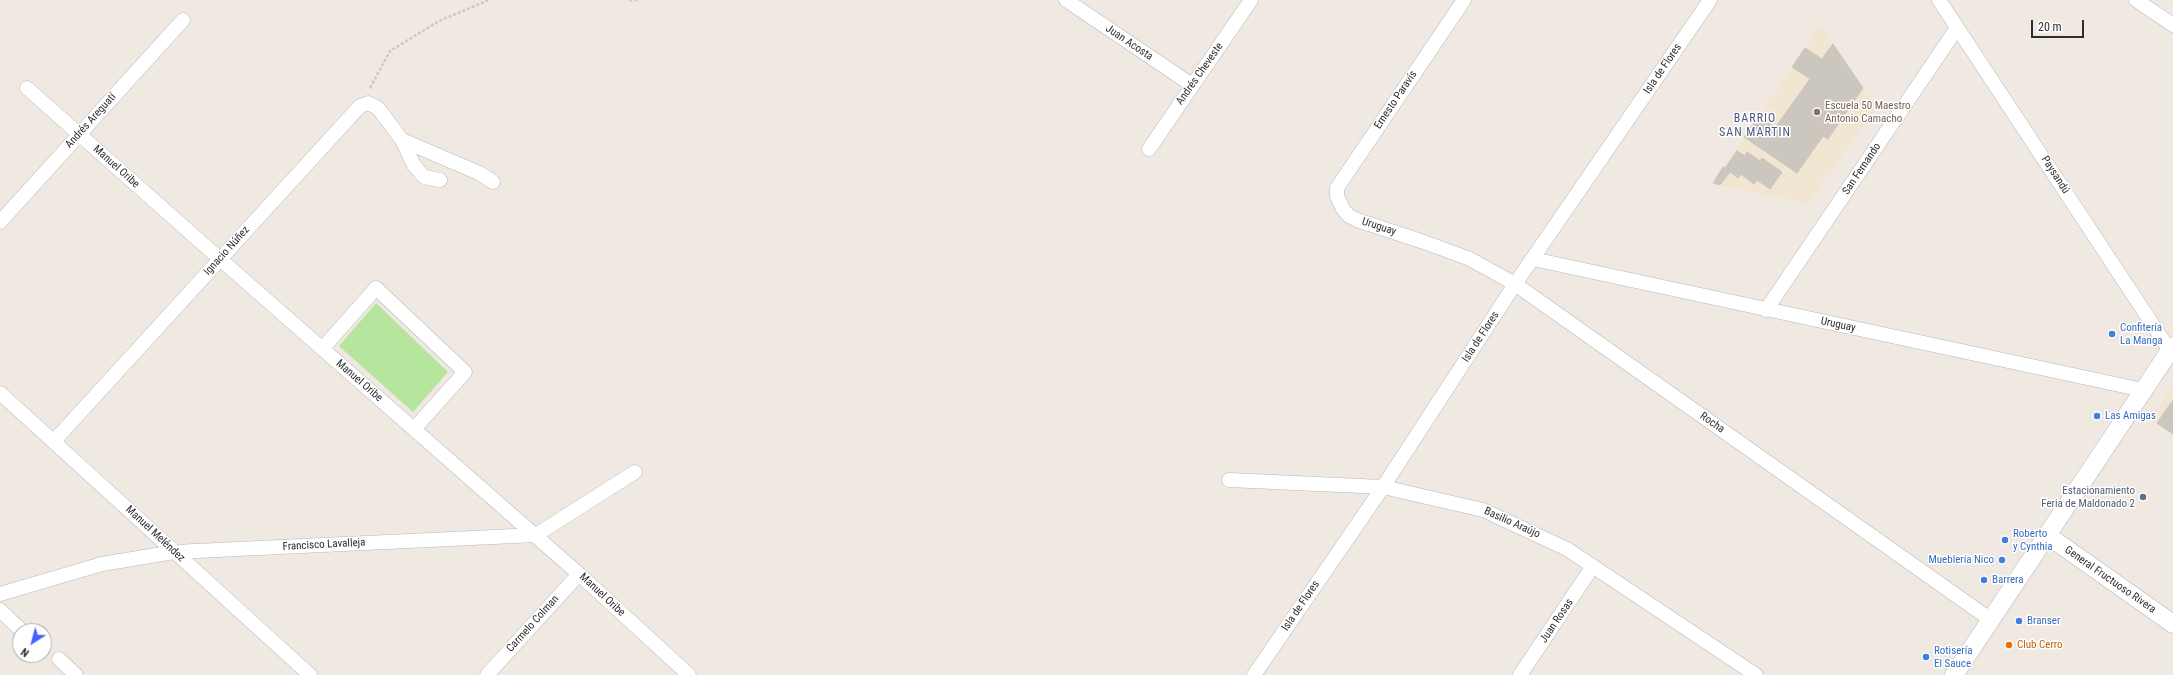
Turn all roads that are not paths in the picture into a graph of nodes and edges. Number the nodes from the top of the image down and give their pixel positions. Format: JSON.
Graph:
{"nodes":[{"id":1,"x":1066,"y":0,"type":"edge"},
{"id":2,"x":1251,"y":0,"type":"edge"},
{"id":3,"x":1464,"y":0,"type":"edge"},
{"id":4,"x":1710,"y":0,"type":"edge"},
{"id":5,"x":1939,"y":0,"type":"edge"},
{"id":6,"x":2136,"y":0,"type":"edge"},
{"id":7,"x":182,"y":20,"type":"dead end"},
{"id":8,"x":2173,"y":25,"type":"edge"},
{"id":9,"x":1957,"y":28,"type":"junction"},
{"id":10,"x":1192,"y":85,"type":"junction"},
{"id":11,"x":27,"y":88,"type":"dead end"},
{"id":12,"x":80,"y":135,"type":"junction"},
{"id":13,"x":402,"y":140,"type":"junction"},
{"id":14,"x":1149,"y":149,"type":"dead end"},
{"id":15,"x":440,"y":180,"type":"dead end"},
{"id":16,"x":493,"y":182,"type":"dead end"},
{"id":17,"x":1339,"y":202,"type":"joint"},
{"id":18,"x":0,"y":222,"type":"edge"},
{"id":19,"x":1424,"y":242,"type":"joint"},
{"id":20,"x":1533,"y":259,"type":"junction"},
{"id":21,"x":220,"y":260,"type":"junction"},
{"id":22,"x":1515,"y":284,"type":"junction"},
{"id":23,"x":1766,"y":310,"type":"junction"},
{"id":24,"x":2171,"y":348,"type":"edge"},
{"id":25,"x":322,"y":349,"type":"junction"},
{"id":26,"x":2143,"y":390,"type":"junction"},
{"id":27,"x":0,"y":393,"type":"edge"},
{"id":28,"x":414,"y":429,"type":"junction"},
{"id":29,"x":54,"y":441,"type":"junction"},
{"id":30,"x":635,"y":472,"type":"dead end"},
{"id":31,"x":1229,"y":480,"type":"dead end"},
{"id":32,"x":1383,"y":487,"type":"junction"},
{"id":33,"x":2047,"y":535,"type":"junction"},
{"id":34,"x":536,"y":536,"type":"junction"},
{"id":35,"x":174,"y":552,"type":"junction"},
{"id":36,"x":1593,"y":566,"type":"junction"},
{"id":37,"x":579,"y":574,"type":"junction"},
{"id":38,"x":0,"y":594,"type":"edge"},
{"id":39,"x":0,"y":610,"type":"edge"},
{"id":40,"x":1991,"y":620,"type":"junction"},
{"id":41,"x":14,"y":623,"type":"edge"},
{"id":42,"x":2173,"y":624,"type":"edge"},
{"id":43,"x":59,"y":659,"type":"dead end"},
{"id":44,"x":1747,"y":673,"type":"edge"},
{"id":45,"x":76,"y":675,"type":"edge"},
{"id":46,"x":310,"y":675,"type":"edge"},
{"id":47,"x":487,"y":675,"type":"edge"},
{"id":48,"x":689,"y":675,"type":"edge"},
{"id":49,"x":1254,"y":675,"type":"edge"},
{"id":50,"x":1520,"y":675,"type":"edge"},
{"id":51,"x":1954,"y":675,"type":"edge"}],
"edges":[{"from":1,"to":10,"type":"street","name":"Juan Acosta"},
{"from":2,"to":10,"type":"street","name":"Andrés Cheveste"},
{"from":3,"to":17,"type":"street","name":"Ernesto Paravís"},
{"from":4,"to":20,"type":"street","name":"Isla de Flores"},
{"from":5,"to":9,"type":"street","name":"Paysandú"},
{"from":6,"to":8,"type":"street"},
{"from":7,"to":12,"type":"street","name":"Andrés Areguatí"},
{"from":9,"to":23,"type":"street","name":"San Fernando"},
{"from":9,"to":24,"type":"street","name":"Paysandú"},
{"from":10,"to":14,"type":"street","name":"Andrés Cheveste"},
{"from":11,"to":12,"type":"street","name":"Manuel Oribe"},
{"from":12,"to":18,"type":"street","name":"Andrés Areguatí"},
{"from":12,"to":21,"type":"street","name":"Manuel Oribe"},
{"from":13,"to":15,"type":"street"},
{"from":13,"to":16,"type":"street"},
{"from":13,"to":21,"type":"street","name":"Ignacio Núñez"},
{"from":17,"to":19,"type":"street","name":"Uruguay"},
{"from":19,"to":22,"type":"street","name":"Rocha"},
{"from":20,"to":22,"type":"street","name":"Isla de Flores"},
{"from":20,"to":23,"type":"street","name":"Uruguay"},
{"from":21,"to":25,"type":"street","name":"Manuel Oribe"},
{"from":21,"to":29,"type":"street","name":"Ignacio Núñez"},
{"from":22,"to":32,"type":"street","name":"Isla de Flores"},
{"from":22,"to":40,"type":"street","name":"Rocha"},
{"from":23,"to":26,"type":"street","name":"Uruguay"},
{"from":24,"to":26,"type":"street"},
{"from":25,"to":28,"type":"street","name":"Manuel Oribe"},
{"from":25,"to":28,"type":"street"},
{"from":26,"to":33,"type":"street"},
{"from":27,"to":29,"type":"street","name":"Manuel Meléndez"},
{"from":28,"to":34,"type":"street","name":"Manuel Oribe"},
{"from":29,"to":35,"type":"street","name":"Manuel Meléndez"},
{"from":30,"to":34,"type":"street"},
{"from":31,"to":32,"type":"street","name":"Basilio Araújo"},
{"from":32,"to":36,"type":"street","name":"Basilio Araújo"},
{"from":32,"to":49,"type":"street","name":"Isla de Flores"},
{"from":33,"to":40,"type":"street"},
{"from":33,"to":42,"type":"street","name":"General Fructuoso Rivera"},
{"from":34,"to":35,"type":"street","name":"Francisco Lavalleja"},
{"from":34,"to":37,"type":"street","name":"Manuel Oribe"},
{"from":35,"to":38,"type":"street","name":"Francisco Lavalleja"},
{"from":35,"to":46,"type":"street","name":"Manuel Meléndez"},
{"from":36,"to":44,"type":"street","name":"Basilio Araújo"},
{"from":36,"to":50,"type":"street","name":"Juan Rosas"},
{"from":37,"to":47,"type":"street","name":"Carmelo Colman"},
{"from":37,"to":48,"type":"street","name":"Manuel Oribe"},
{"from":39,"to":41,"type":"street"},
{"from":40,"to":51,"type":"street"},
{"from":43,"to":45,"type":"street"}]}
